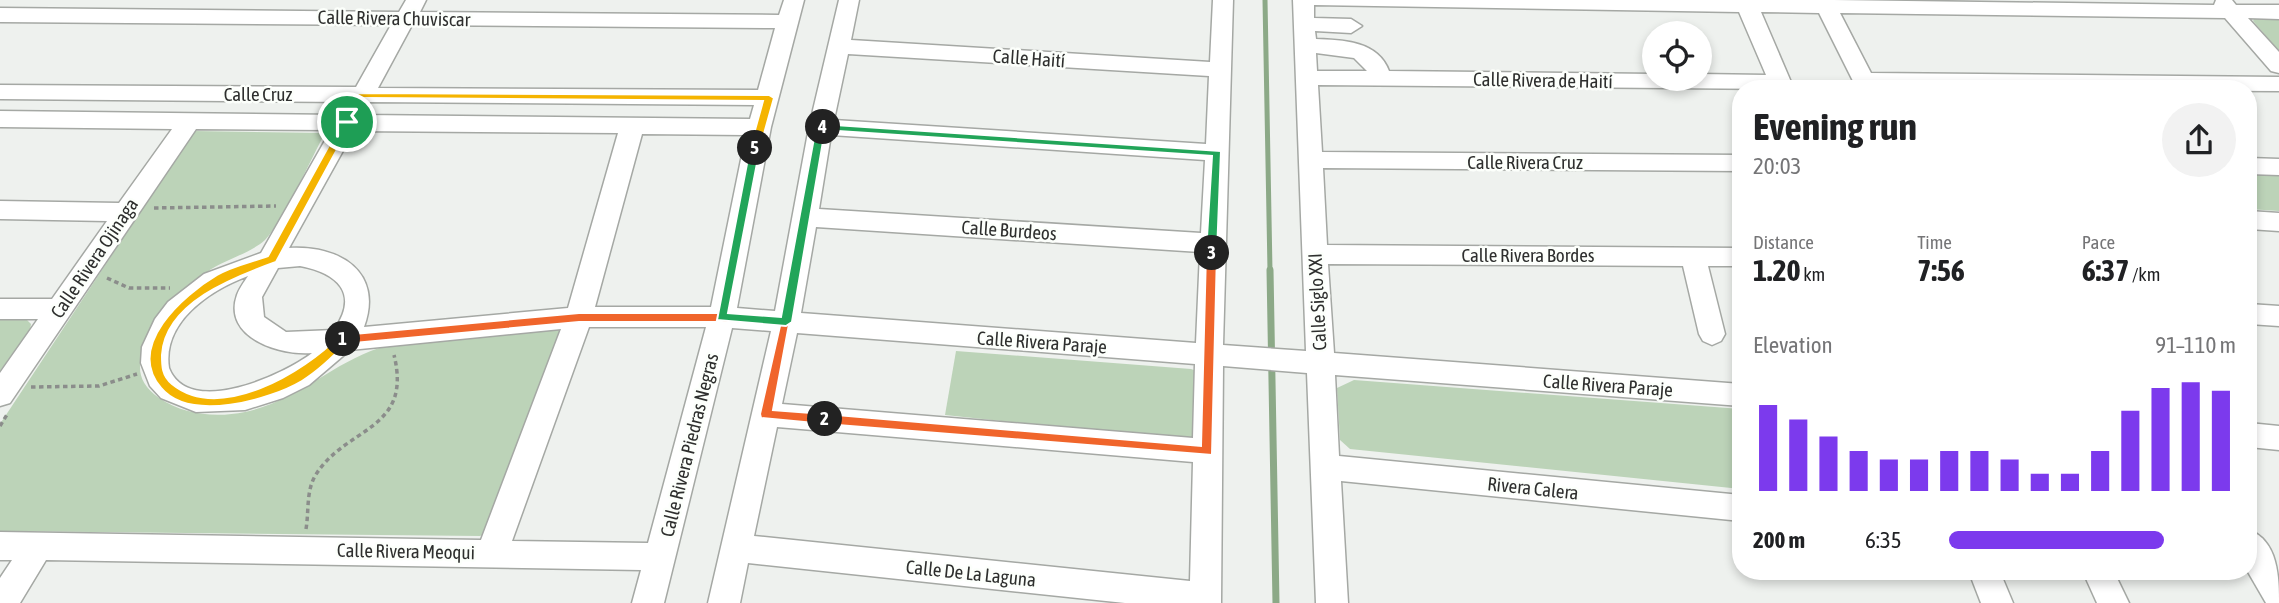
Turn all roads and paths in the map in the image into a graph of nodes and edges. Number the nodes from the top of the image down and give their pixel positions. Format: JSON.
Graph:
{"nodes":[{"id":1,"x":849,"y":0,"type":"edge"},
{"id":2,"x":1223,"y":0,"type":"edge"},
{"id":3,"x":1319,"y":0,"type":"edge"},
{"id":4,"x":1747,"y":4,"type":"edge"},
{"id":5,"x":1825,"y":4,"type":"edge"},
{"id":6,"x":2225,"y":5,"type":"edge"},
{"id":7,"x":411,"y":9,"type":"edge"},
{"id":8,"x":791,"y":11,"type":"edge"},
{"id":9,"x":2279,"y":12,"type":"edge"},
{"id":10,"x":0,"y":15,"type":"edge"},
{"id":11,"x":1304,"y":23,"type":"edge"},
{"id":12,"x":1351,"y":26,"type":"dead end"},
{"id":13,"x":838,"y":46,"type":"junction"},
{"id":14,"x":2279,"y":65,"type":"edge"},
{"id":15,"x":1221,"y":70,"type":"junction"},
{"id":16,"x":1306,"y":78,"type":"junction"},
{"id":17,"x":1380,"y":79,"type":"junction"},
{"id":18,"x":1779,"y":80,"type":"edge"},
{"id":19,"x":1863,"y":80,"type":"edge"},
{"id":20,"x":2257,"y":84,"type":"edge"},
{"id":21,"x":2279,"y":84,"type":"edge"},
{"id":22,"x":1732,"y":85,"type":"edge"},
{"id":23,"x":0,"y":92,"type":"edge"},
{"id":24,"x":361,"y":95,"type":"junction"},
{"id":25,"x":769,"y":98,"type":"junction"},
{"id":26,"x":0,"y":119,"type":"edge"},
{"id":27,"x":189,"y":121,"type":"junction"},
{"id":28,"x":347,"y":122,"type":"junction"},
{"id":29,"x":632,"y":126,"type":"junction"},
{"id":30,"x":759,"y":127,"type":"junction"},
{"id":31,"x":821,"y":127,"type":"junction"},
{"id":32,"x":1217,"y":153,"type":"junction"},
{"id":33,"x":1309,"y":160,"type":"junction"},
{"id":34,"x":1732,"y":163,"type":"edge"},
{"id":35,"x":2257,"y":166,"type":"edge"},
{"id":36,"x":2279,"y":167,"type":"edge"},
{"id":37,"x":301,"y":206,"type":"junction"},
{"id":38,"x":0,"y":210,"type":"edge"},
{"id":39,"x":126,"y":210,"type":"junction"},
{"id":40,"x":805,"y":217,"type":"junction"},
{"id":41,"x":2257,"y":220,"type":"edge"},
{"id":42,"x":2279,"y":222,"type":"edge"},
{"id":43,"x":1212,"y":243,"type":"junction"},
{"id":44,"x":1314,"y":254,"type":"junction"},
{"id":45,"x":1693,"y":256,"type":"junction"},
{"id":46,"x":1732,"y":257,"type":"edge"},
{"id":47,"x":272,"y":259,"type":"junction"},
{"id":48,"x":84,"y":274,"type":"junction"},
{"id":49,"x":174,"y":288,"type":"dead end"},
{"id":50,"x":0,"y":309,"type":"edge"},
{"id":51,"x":60,"y":309,"type":"junction"},
{"id":52,"x":2257,"y":315,"type":"edge"},
{"id":53,"x":2279,"y":316,"type":"edge"},
{"id":54,"x":579,"y":317,"type":"junction"},
{"id":55,"x":722,"y":317,"type":"junction"},
{"id":56,"x":786,"y":322,"type":"junction"},
{"id":57,"x":395,"y":333,"type":"junction"},
{"id":58,"x":1712,"y":334,"type":"dead end"},
{"id":59,"x":344,"y":338,"type":"junction"},
{"id":60,"x":1209,"y":355,"type":"junction"},
{"id":61,"x":1308,"y":362,"type":"junction"},
{"id":62,"x":143,"y":372,"type":"dead end"},
{"id":63,"x":2,"y":391,"type":"edge"},
{"id":64,"x":1732,"y":394,"type":"edge"},
{"id":65,"x":766,"y":414,"type":"junction"},
{"id":66,"x":2257,"y":436,"type":"edge"},
{"id":67,"x":2279,"y":438,"type":"edge"},
{"id":68,"x":1208,"y":451,"type":"junction"},
{"id":69,"x":1325,"y":467,"type":"junction"},
{"id":70,"x":1732,"y":507,"type":"edge"},
{"id":71,"x":0,"y":546,"type":"edge"},
{"id":72,"x":38,"y":546,"type":"junction"},
{"id":73,"x":737,"y":548,"type":"junction"},
{"id":74,"x":298,"y":550,"type":"junction"},
{"id":75,"x":492,"y":553,"type":"junction"},
{"id":76,"x":661,"y":557,"type":"junction"},
{"id":77,"x":2257,"y":558,"type":"edge"},
{"id":78,"x":1987,"y":580,"type":"edge"},
{"id":79,"x":2102,"y":580,"type":"edge"},
{"id":80,"x":2279,"y":597,"type":"edge"},
{"id":81,"x":1205,"y":600,"type":"edge"},
{"id":82,"x":2,"y":603,"type":"edge"},
{"id":83,"x":648,"y":603,"type":"edge"},
{"id":84,"x":724,"y":603,"type":"edge"},
{"id":85,"x":1332,"y":603,"type":"edge"},
{"id":86,"x":1997,"y":603,"type":"edge"},
{"id":87,"x":2113,"y":603,"type":"edge"}],
"edges":[{"from":1,"to":13,"type":"street"},
{"from":2,"to":15,"type":"street"},
{"from":3,"to":4,"type":"street"},
{"from":4,"to":5,"type":"street"},
{"from":4,"to":18,"type":"street"},
{"from":5,"to":6,"type":"street"},
{"from":5,"to":19,"type":"street"},
{"from":6,"to":9,"type":"street"},
{"from":6,"to":14,"type":"street"},
{"from":7,"to":8,"type":"street","name":"Calle Rivera Chuviscar"},
{"from":7,"to":10,"type":"street","name":"Calle Rivera Chuviscar"},
{"from":7,"to":24,"type":"street"},
{"from":8,"to":25,"type":"street","name":"Calle Rivera Piedras Negras"},
{"from":11,"to":12,"type":"street"},
{"from":11,"to":16,"type":"street","name":"Calle Siglo XXI"},
{"from":11,"to":17,"type":"street"},
{"from":13,"to":15,"type":"street","name":"Calle Haití"},
{"from":13,"to":31,"type":"street"},
{"from":15,"to":32,"type":"street"},
{"from":16,"to":17,"type":"street","name":"Calle Rivera de Haití"},
{"from":16,"to":33,"type":"street","name":"Calle Siglo XXI"},
{"from":17,"to":22,"type":"street","name":"Calle Rivera de Haití"},
{"from":20,"to":21,"type":"street"},
{"from":23,"to":24,"type":"street","name":"Calle Cruz"},
{"from":24,"to":25,"type":"street","name":"Calle Cruz"},
{"from":24,"to":28,"type":"street"},
{"from":25,"to":30,"type":"street","name":"Calle Rivera Piedras Negras"},
{"from":26,"to":27,"type":"street","name":"Calle Cruz"},
{"from":27,"to":28,"type":"street","name":"Calle Cruz"},
{"from":27,"to":39,"type":"street","name":"Calle Rivera Ojinaga"},
{"from":28,"to":29,"type":"street","name":"Calle Cruz"},
{"from":28,"to":37,"type":"street"},
{"from":29,"to":30,"type":"street","name":"Calle Cruz"},
{"from":29,"to":54,"type":"street","name":"Calle Rivera Meoqui"},
{"from":30,"to":55,"type":"street","name":"Calle Rivera Piedras Negras"},
{"from":31,"to":32,"type":"street"},
{"from":31,"to":40,"type":"street"},
{"from":32,"to":43,"type":"street"},
{"from":33,"to":34,"type":"street","name":"Calle Rivera Cruz"},
{"from":33,"to":44,"type":"street","name":"Calle Siglo XXI"},
{"from":35,"to":36,"type":"street"},
{"from":37,"to":39,"type":"path"},
{"from":37,"to":47,"type":"street"},
{"from":38,"to":39,"type":"street"},
{"from":39,"to":48,"type":"street","name":"Calle Rivera Ojinaga"},
{"from":40,"to":43,"type":"street","name":"Calle Burdeos"},
{"from":40,"to":56,"type":"street"},
{"from":41,"to":42,"type":"street"},
{"from":43,"to":60,"type":"street"},
{"from":44,"to":45,"type":"street","name":"Calle Rivera Bordes"},
{"from":44,"to":61,"type":"street","name":"Calle Siglo XXI"},
{"from":45,"to":46,"type":"street","name":"Calle Rivera Bordes"},
{"from":45,"to":58,"type":"street"},
{"from":47,"to":59,"type":"street"},
{"from":47,"to":59,"type":"street"},
{"from":47,"to":59,"type":"street"},
{"from":48,"to":49,"type":"path"},
{"from":48,"to":51,"type":"street","name":"Calle Rivera Ojinaga"},
{"from":50,"to":51,"type":"street"},
{"from":51,"to":63,"type":"street","name":"Calle Rivera Ojinaga"},
{"from":52,"to":53,"type":"street"},
{"from":54,"to":55,"type":"street","name":"Calle Rivera Paraje"},
{"from":54,"to":57,"type":"street","name":"Calle Rivera Paraje"},
{"from":54,"to":75,"type":"street","name":"Calle Rivera Meoqui"},
{"from":55,"to":56,"type":"street","name":"Calle Rivera Paraje"},
{"from":55,"to":76,"type":"street","name":"Calle Rivera Piedras Negras"},
{"from":56,"to":60,"type":"street","name":"Calle Rivera Paraje"},
{"from":56,"to":65,"type":"street"},
{"from":57,"to":59,"type":"street","name":"Calle Rivera Paraje"},
{"from":57,"to":74,"type":"path"},
{"from":60,"to":61,"type":"street","name":"Calle Rivera Paraje"},
{"from":60,"to":68,"type":"street"},
{"from":61,"to":64,"type":"street","name":"Calle Rivera Paraje"},
{"from":61,"to":69,"type":"street","name":"Calle Siglo XXI"},
{"from":62,"to":63,"type":"path"},
{"from":65,"to":68,"type":"street"},
{"from":65,"to":73,"type":"street"},
{"from":66,"to":67,"type":"street"},
{"from":68,"to":81,"type":"street"},
{"from":69,"to":70,"type":"street","name":"Rivera Calera"},
{"from":69,"to":85,"type":"street","name":"Calle Siglo XXI"},
{"from":71,"to":72,"type":"street"},
{"from":72,"to":74,"type":"street","name":"Calle Rivera Meoqui"},
{"from":72,"to":82,"type":"street"},
{"from":73,"to":81,"type":"street","name":"Calle De La Laguna"},
{"from":73,"to":84,"type":"street"},
{"from":74,"to":75,"type":"street","name":"Calle Rivera Meoqui"},
{"from":75,"to":76,"type":"street"},
{"from":76,"to":83,"type":"street","name":"Calle Rivera Piedras Negras"},
{"from":77,"to":80,"type":"street"},
{"from":78,"to":86,"type":"street"},
{"from":79,"to":87,"type":"street"}]}
